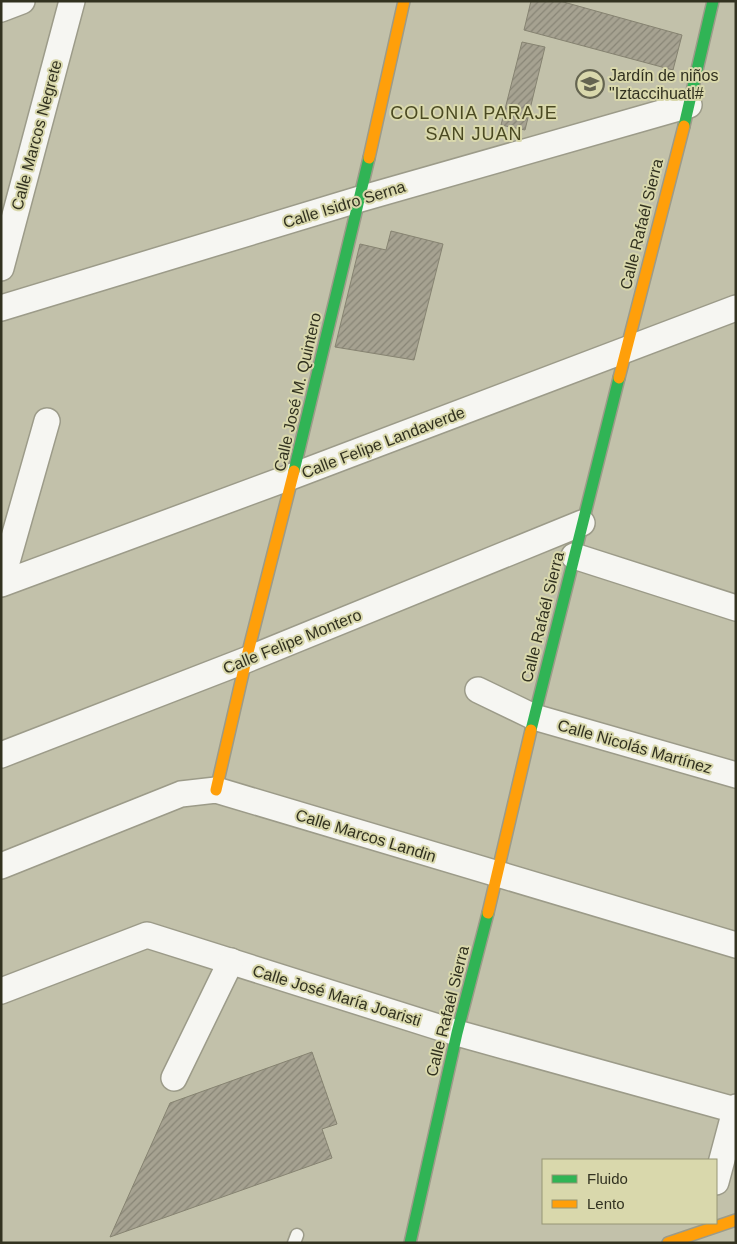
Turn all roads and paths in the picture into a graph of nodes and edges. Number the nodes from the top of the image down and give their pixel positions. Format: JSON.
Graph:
{"nodes":[{"id":1,"x":22,"y":1,"type":"edge"},
{"id":2,"x":72,"y":1,"type":"edge"},
{"id":3,"x":404,"y":1,"type":"edge"},
{"id":4,"x":714,"y":1,"type":"edge"},
{"id":5,"x":1,"y":9,"type":"edge"},
{"id":6,"x":689,"y":105,"type":"junction"},
{"id":7,"x":360,"y":199,"type":"junction"},
{"id":8,"x":1,"y":268,"type":"edge"},
{"id":9,"x":1,"y":308,"type":"edge"},
{"id":10,"x":736,"y":308,"type":"edge"},
{"id":11,"x":626,"y":349,"type":"junction"},
{"id":12,"x":47,"y":421,"type":"dead end"},
{"id":13,"x":294,"y":476,"type":"junction"},
{"id":14,"x":582,"y":523,"type":"junction"},
{"id":15,"x":574,"y":556,"type":"junction"},
{"id":16,"x":1,"y":584,"type":"edge"},
{"id":17,"x":736,"y":608,"type":"edge"},
{"id":18,"x":246,"y":660,"type":"junction"},
{"id":19,"x":478,"y":690,"type":"dead end"},
{"id":20,"x":534,"y":718,"type":"junction"},
{"id":21,"x":1,"y":755,"type":"edge"},
{"id":22,"x":736,"y":775,"type":"edge"},
{"id":23,"x":216,"y":790,"type":"junction"},
{"id":24,"x":1,"y":866,"type":"edge"},
{"id":25,"x":498,"y":874,"type":"junction"},
{"id":26,"x":736,"y":945,"type":"edge"},
{"id":27,"x":231,"y":961,"type":"junction"},
{"id":28,"x":1,"y":991,"type":"edge"},
{"id":29,"x":458,"y":1033,"type":"junction"},
{"id":30,"x":174,"y":1078,"type":"dead end"},
{"id":31,"x":735,"y":1109,"type":"edge"},
{"id":32,"x":717,"y":1178,"type":"edge"},
{"id":33,"x":736,"y":1220,"type":"edge"},
{"id":34,"x":705,"y":1232,"type":"edge"},
{"id":35,"x":410,"y":1243,"type":"edge"},
{"id":36,"x":668,"y":1243,"type":"edge"}],
"edges":[{"from":1,"to":5,"type":"street"},
{"from":2,"to":8,"type":"street","name":"Calle Marcos Negrete"},
{"from":3,"to":7,"type":"street","name":"Calle José M. Quintero"},
{"from":4,"to":6,"type":"street","name":"Calle Rafaél Sierra"},
{"from":6,"to":7,"type":"street","name":"Calle Isidro Serna"},
{"from":6,"to":11,"type":"street","name":"Calle Rafaél Sierra"},
{"from":7,"to":9,"type":"street","name":"Calle Isidro Serna"},
{"from":7,"to":13,"type":"street","name":"Calle José M. Quintero"},
{"from":10,"to":11,"type":"street","name":"Calle Felipe Landaverde"},
{"from":11,"to":13,"type":"street","name":"Calle Felipe Landaverde"},
{"from":11,"to":14,"type":"street","name":"Calle Rafaél Sierra"},
{"from":12,"to":16,"type":"street"},
{"from":13,"to":16,"type":"street","name":"Calle Felipe Landaverde"},
{"from":13,"to":18,"type":"street","name":"Calle José M. Quintero"},
{"from":14,"to":15,"type":"street","name":"Calle Rafaél Sierra"},
{"from":14,"to":18,"type":"street","name":"Calle Felipe Montero"},
{"from":15,"to":17,"type":"street"},
{"from":15,"to":20,"type":"street","name":"Calle Rafaél Sierra"},
{"from":18,"to":21,"type":"street","name":"Calle Felipe Montero"},
{"from":18,"to":23,"type":"street","name":"Calle José M. Quintero"},
{"from":19,"to":20,"type":"street","name":"Calle Nicolás Martínez"},
{"from":20,"to":22,"type":"street","name":"Calle Nicolás Martínez"},
{"from":20,"to":25,"type":"street","name":"Calle Rafaél Sierra"},
{"from":23,"to":24,"type":"street","name":"Calle Marcos Landin"},
{"from":23,"to":25,"type":"street","name":"Calle Marcos Landin"},
{"from":25,"to":26,"type":"street","name":"Calle Marcos Landin"},
{"from":25,"to":29,"type":"street","name":"Calle Rafaél Sierra"},
{"from":27,"to":28,"type":"street","name":"Calle José María Joaristi"},
{"from":27,"to":29,"type":"street","name":"Calle José María Joaristi"},
{"from":27,"to":30,"type":"street"},
{"from":29,"to":31,"type":"street","name":"Calle José María Joaristi"},
{"from":29,"to":35,"type":"street","name":"Calle Rafaél Sierra"},
{"from":31,"to":32,"type":"street"},
{"from":33,"to":34,"type":"street"},
{"from":34,"to":36,"type":"street"}]}
